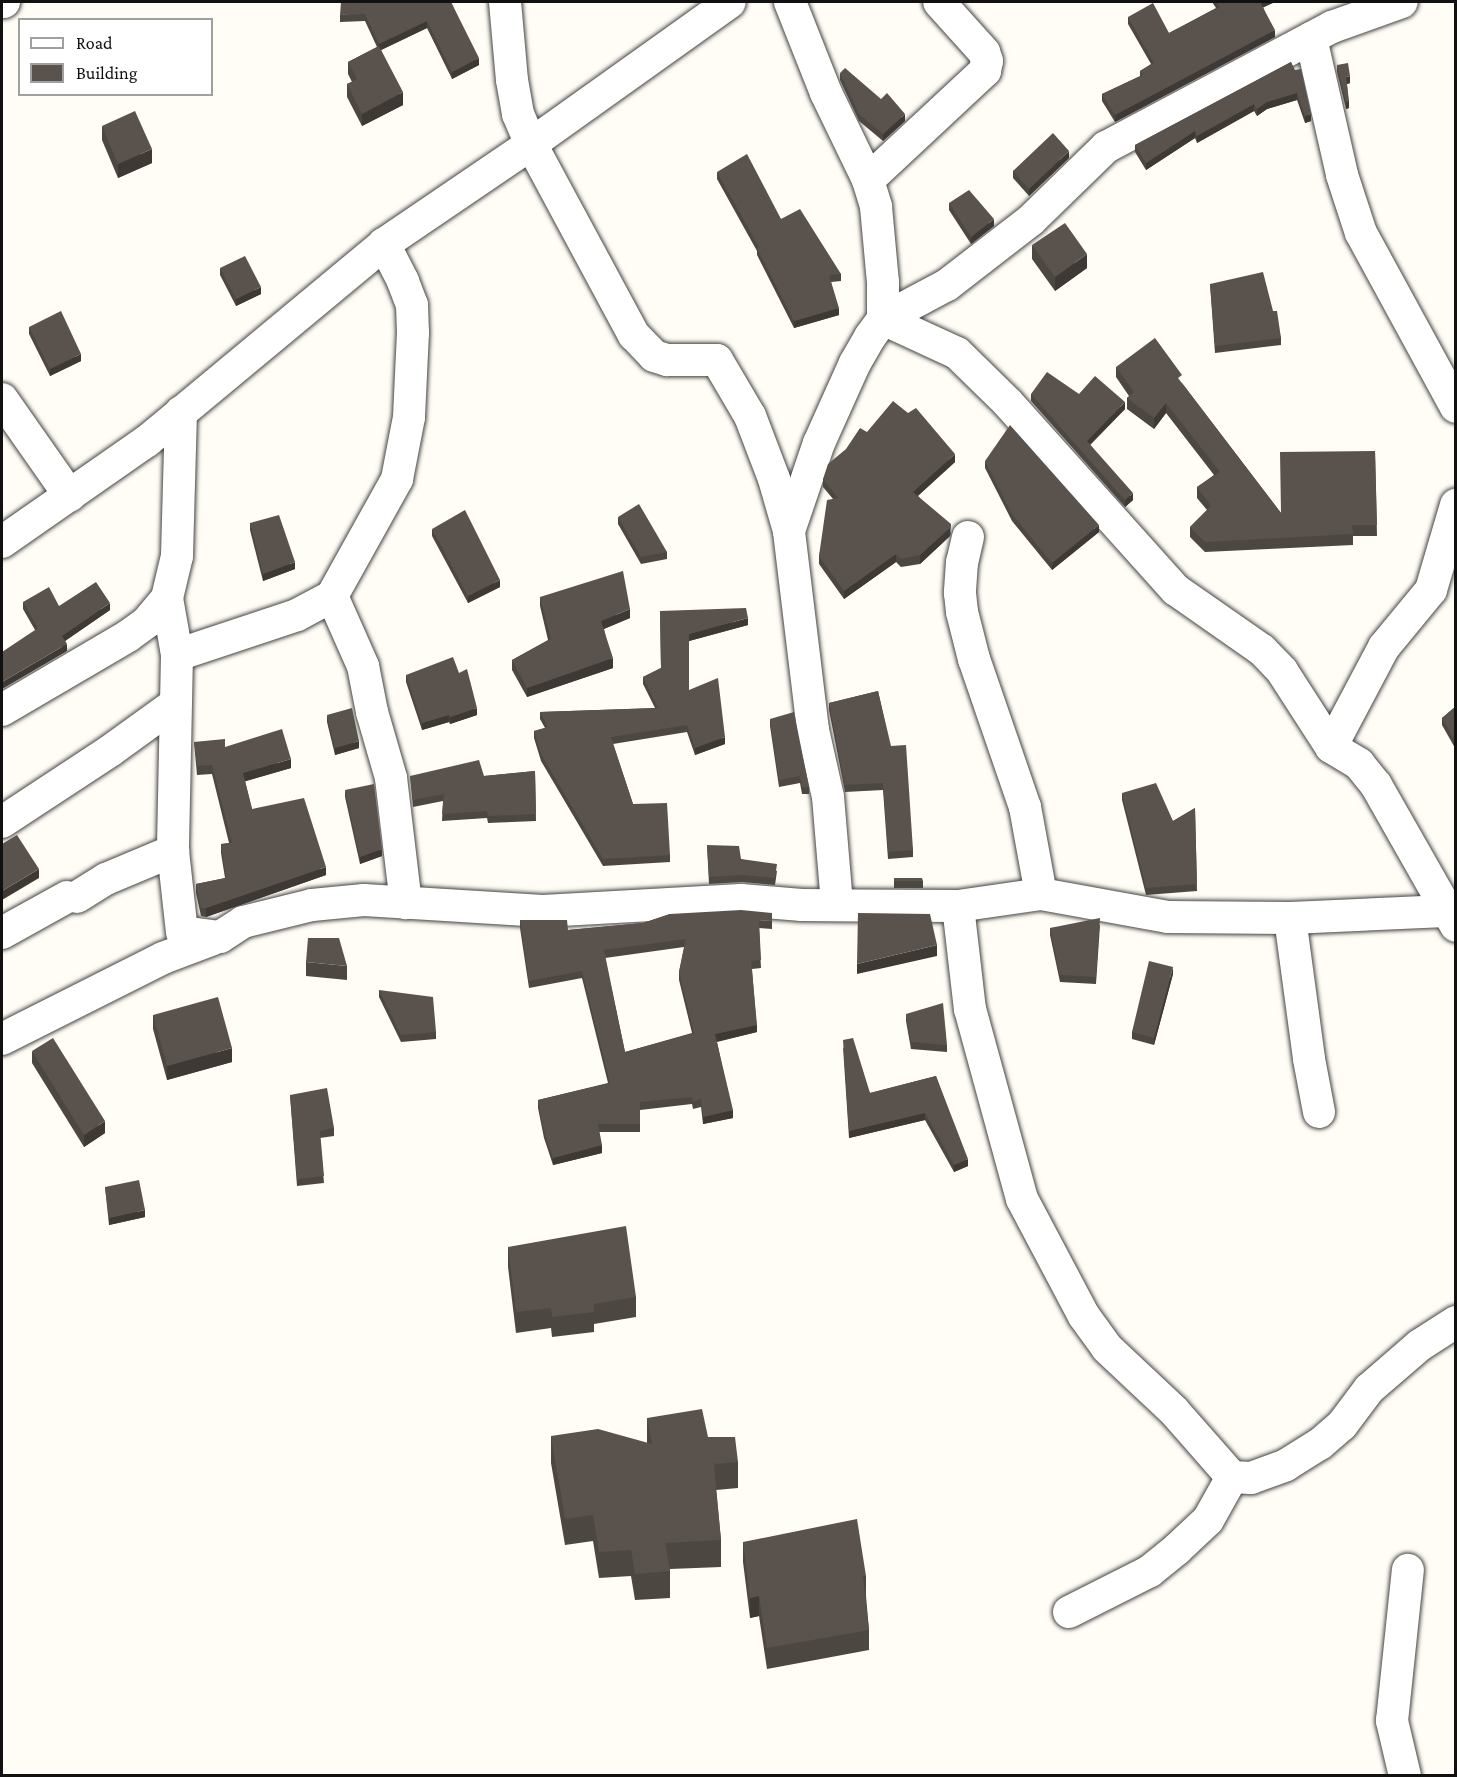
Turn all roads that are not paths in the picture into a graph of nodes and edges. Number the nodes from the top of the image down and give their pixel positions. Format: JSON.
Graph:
{"nodes":[{"id":1,"x":505,"y":2,"type":"edge"},
{"id":2,"x":730,"y":2,"type":"edge"},
{"id":3,"x":790,"y":2,"type":"edge"},
{"id":4,"x":939,"y":2,"type":"edge"},
{"id":5,"x":1402,"y":2,"type":"edge"},
{"id":6,"x":1323,"y":22,"type":"edge"},
{"id":7,"x":531,"y":144,"type":"junction"},
{"id":8,"x":868,"y":180,"type":"junction"},
{"id":9,"x":384,"y":244,"type":"junction"},
{"id":10,"x":883,"y":320,"type":"junction"},
{"id":11,"x":2,"y":399,"type":"edge"},
{"id":12,"x":1455,"y":406,"type":"edge"},
{"id":13,"x":181,"y":412,"type":"junction"},
{"id":14,"x":70,"y":496,"type":"junction"},
{"id":15,"x":1455,"y":510,"type":"edge"},
{"id":16,"x":789,"y":531,"type":"junction"},
{"id":17,"x":968,"y":537,"type":"dead end"},
{"id":18,"x":2,"y":542,"type":"edge"},
{"id":19,"x":332,"y":596,"type":"junction"},
{"id":20,"x":167,"y":598,"type":"junction"},
{"id":21,"x":177,"y":655,"type":"junction"},
{"id":22,"x":175,"y":704,"type":"junction"},
{"id":23,"x":2,"y":710,"type":"edge"},
{"id":24,"x":1330,"y":747,"type":"junction"},
{"id":25,"x":2,"y":822,"type":"edge"},
{"id":26,"x":173,"y":851,"type":"junction"},
{"id":27,"x":1041,"y":894,"type":"junction"},
{"id":28,"x":406,"y":903,"type":"junction"},
{"id":29,"x":837,"y":904,"type":"junction"},
{"id":30,"x":958,"y":906,"type":"junction"},
{"id":31,"x":1452,"y":915,"type":"edge"},
{"id":32,"x":1290,"y":918,"type":"junction"},
{"id":33,"x":2,"y":933,"type":"edge"},
{"id":34,"x":197,"y":934,"type":"junction"},
{"id":35,"x":2,"y":1039,"type":"edge"},
{"id":36,"x":1319,"y":1112,"type":"dead end"},
{"id":37,"x":1455,"y":1322,"type":"edge"},
{"id":38,"x":1232,"y":1478,"type":"junction"},
{"id":39,"x":1408,"y":1570,"type":"dead end"},
{"id":40,"x":1069,"y":1612,"type":"dead end"},
{"id":41,"x":1405,"y":1776,"type":"edge"}],
"edges":[{"from":1,"to":7,"type":"street"},
{"from":2,"to":7,"type":"street"},
{"from":3,"to":8,"type":"street"},
{"from":4,"to":8,"type":"street"},
{"from":5,"to":6,"type":"street"},
{"from":6,"to":10,"type":"street"},
{"from":6,"to":12,"type":"street"},
{"from":7,"to":9,"type":"street"},
{"from":7,"to":16,"type":"street"},
{"from":8,"to":10,"type":"street"},
{"from":9,"to":13,"type":"street"},
{"from":9,"to":19,"type":"street"},
{"from":10,"to":16,"type":"street"},
{"from":10,"to":24,"type":"street"},
{"from":11,"to":14,"type":"street"},
{"from":13,"to":14,"type":"street"},
{"from":13,"to":20,"type":"street"},
{"from":14,"to":18,"type":"street"},
{"from":15,"to":24,"type":"street"},
{"from":16,"to":29,"type":"street"},
{"from":17,"to":27,"type":"street"},
{"from":19,"to":21,"type":"street"},
{"from":19,"to":28,"type":"street"},
{"from":20,"to":21,"type":"street"},
{"from":20,"to":23,"type":"street"},
{"from":21,"to":22,"type":"street"},
{"from":22,"to":25,"type":"street"},
{"from":22,"to":26,"type":"street"},
{"from":24,"to":31,"type":"street"},
{"from":26,"to":33,"type":"street"},
{"from":26,"to":34,"type":"street"},
{"from":27,"to":30,"type":"street"},
{"from":27,"to":32,"type":"street"},
{"from":28,"to":29,"type":"street"},
{"from":28,"to":34,"type":"street"},
{"from":29,"to":30,"type":"street"},
{"from":30,"to":38,"type":"street"},
{"from":31,"to":32,"type":"street"},
{"from":32,"to":36,"type":"street"},
{"from":34,"to":35,"type":"street"},
{"from":37,"to":38,"type":"street"},
{"from":38,"to":40,"type":"street"},
{"from":39,"to":41,"type":"street"}]}
